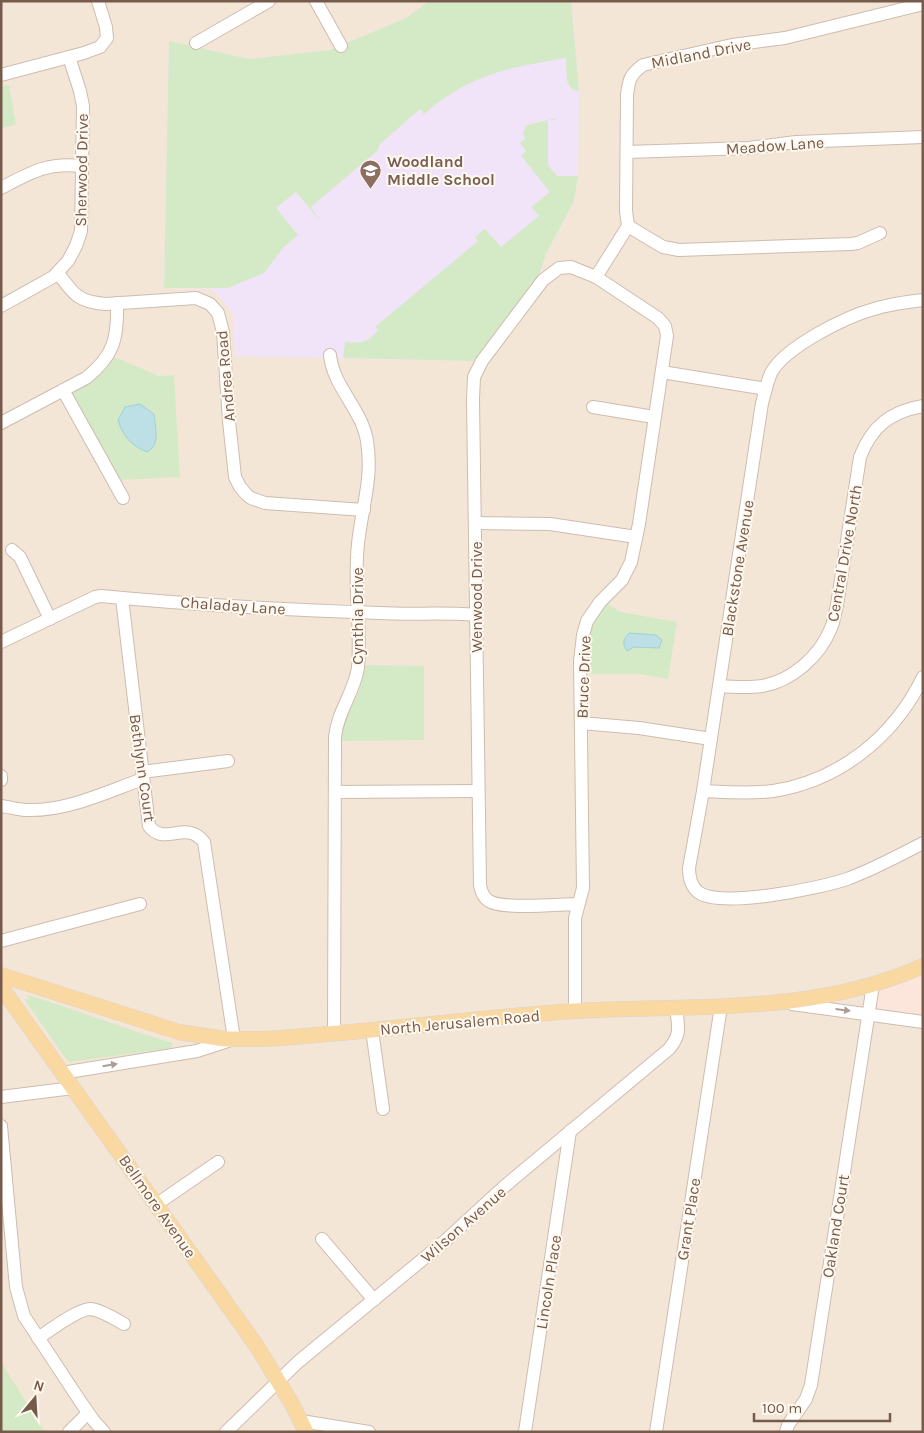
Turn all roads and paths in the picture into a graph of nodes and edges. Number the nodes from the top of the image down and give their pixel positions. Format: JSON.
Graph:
{"nodes":[{"id":1,"x":98,"y":1,"type":"edge"},
{"id":2,"x":269,"y":1,"type":"edge"},
{"id":3,"x":316,"y":1,"type":"edge"},
{"id":4,"x":923,"y":4,"type":"edge"},
{"id":5,"x":196,"y":43,"type":"dead end"},
{"id":6,"x":341,"y":46,"type":"dead end"},
{"id":7,"x":69,"y":57,"type":"junction"},
{"id":8,"x":1,"y":75,"type":"edge"},
{"id":9,"x":923,"y":137,"type":"edge"},
{"id":10,"x":627,"y":152,"type":"junction"},
{"id":11,"x":81,"y":166,"type":"junction"},
{"id":12,"x":1,"y":188,"type":"edge"},
{"id":13,"x":628,"y":226,"type":"junction"},
{"id":14,"x":880,"y":233,"type":"dead end"},
{"id":15,"x":58,"y":273,"type":"junction"},
{"id":16,"x":596,"y":277,"type":"junction"},
{"id":17,"x":923,"y":300,"type":"edge"},
{"id":18,"x":117,"y":303,"type":"junction"},
{"id":19,"x":1,"y":306,"type":"edge"},
{"id":20,"x":330,"y":354,"type":"dead end"},
{"id":21,"x":662,"y":372,"type":"junction"},
{"id":22,"x":766,"y":389,"type":"junction"},
{"id":23,"x":63,"y":390,"type":"junction"},
{"id":24,"x":923,"y":406,"type":"edge"},
{"id":25,"x":593,"y":407,"type":"dead end"},
{"id":26,"x":654,"y":417,"type":"junction"},
{"id":27,"x":1,"y":423,"type":"edge"},
{"id":28,"x":123,"y":498,"type":"dead end"},
{"id":29,"x":364,"y":510,"type":"junction"},
{"id":30,"x":475,"y":523,"type":"junction"},
{"id":31,"x":636,"y":536,"type":"junction"},
{"id":32,"x":12,"y":550,"type":"dead end"},
{"id":33,"x":122,"y":598,"type":"junction"},
{"id":34,"x":358,"y":612,"type":"junction"},
{"id":35,"x":475,"y":615,"type":"junction"},
{"id":36,"x":50,"y":618,"type":"junction"},
{"id":37,"x":1,"y":642,"type":"edge"},
{"id":38,"x":923,"y":677,"type":"edge"},
{"id":39,"x":719,"y":686,"type":"junction"},
{"id":40,"x":581,"y":723,"type":"junction"},
{"id":41,"x":711,"y":739,"type":"junction"},
{"id":42,"x":228,"y":761,"type":"dead end"},
{"id":43,"x":143,"y":776,"type":"junction"},
{"id":44,"x":478,"y":791,"type":"junction"},
{"id":45,"x":703,"y":791,"type":"junction"},
{"id":46,"x":335,"y":792,"type":"junction"},
{"id":47,"x":1,"y":806,"type":"edge"},
{"id":48,"x":923,"y":843,"type":"edge"},
{"id":49,"x":140,"y":904,"type":"dead end"},
{"id":50,"x":578,"y":904,"type":"junction"},
{"id":51,"x":1,"y":941,"type":"edge"},
{"id":52,"x":923,"y":966,"type":"edge"},
{"id":53,"x":1,"y":975,"type":"edge"},
{"id":54,"x":873,"y":985,"type":"junction"},
{"id":55,"x":1,"y":987,"type":"edge"},
{"id":56,"x":782,"y":1003,"type":"junction"},
{"id":57,"x":721,"y":1006,"type":"junction"},
{"id":58,"x":676,"y":1008,"type":"junction"},
{"id":59,"x":575,"y":1011,"type":"junction"},
{"id":60,"x":868,"y":1014,"type":"junction"},
{"id":61,"x":923,"y":1022,"type":"edge"},
{"id":62,"x":372,"y":1030,"type":"junction"},
{"id":63,"x":334,"y":1034,"type":"junction"},
{"id":64,"x":234,"y":1040,"type":"junction"},
{"id":65,"x":62,"y":1073,"type":"junction"},
{"id":66,"x":73,"y":1088,"type":"junction"},
{"id":67,"x":1,"y":1097,"type":"edge"},
{"id":68,"x":383,"y":1109,"type":"dead end"},
{"id":69,"x":1,"y":1126,"type":"edge"},
{"id":70,"x":570,"y":1131,"type":"junction"},
{"id":71,"x":218,"y":1162,"type":"dead end"},
{"id":72,"x":157,"y":1204,"type":"junction"},
{"id":73,"x":322,"y":1239,"type":"dead end"},
{"id":74,"x":374,"y":1300,"type":"junction"},
{"id":75,"x":124,"y":1324,"type":"dead end"},
{"id":76,"x":38,"y":1338,"type":"junction"},
{"id":77,"x":278,"y":1381,"type":"junction"},
{"id":78,"x":88,"y":1413,"type":"junction"},
{"id":79,"x":304,"y":1426,"type":"edge"},
{"id":80,"x":69,"y":1432,"type":"edge"},
{"id":81,"x":104,"y":1432,"type":"edge"},
{"id":82,"x":226,"y":1432,"type":"edge"},
{"id":83,"x":369,"y":1432,"type":"edge"},
{"id":84,"x":525,"y":1432,"type":"edge"},
{"id":85,"x":656,"y":1432,"type":"edge"},
{"id":86,"x":786,"y":1432,"type":"edge"}],
"edges":[{"from":1,"to":7,"type":"street"},
{"from":2,"to":5,"type":"street"},
{"from":3,"to":6,"type":"street"},
{"from":4,"to":10,"type":"street","name":"Midland Drive"},
{"from":7,"to":8,"type":"street"},
{"from":7,"to":11,"type":"street","name":"Sherwood Drive"},
{"from":9,"to":10,"type":"street","name":"Meadow Lane"},
{"from":10,"to":13,"type":"street","name":"Midland Drive"},
{"from":11,"to":12,"type":"street"},
{"from":11,"to":15,"type":"street","name":"Sherwood Drive"},
{"from":13,"to":14,"type":"street"},
{"from":13,"to":16,"type":"street"},
{"from":15,"to":18,"type":"street","name":"Andrea Road"},
{"from":15,"to":19,"type":"street","name":"Sherwood Drive"},
{"from":16,"to":21,"type":"street","name":"Bruce Drive"},
{"from":16,"to":30,"type":"street","name":"Wenwood Drive"},
{"from":17,"to":22,"type":"street","name":"Blackstone Avenue"},
{"from":18,"to":23,"type":"street"},
{"from":18,"to":29,"type":"street","name":"Andrea Road"},
{"from":20,"to":29,"type":"street","name":"Cynthia Drive"},
{"from":21,"to":22,"type":"street"},
{"from":21,"to":26,"type":"street","name":"Bruce Drive"},
{"from":22,"to":39,"type":"street","name":"Blackstone Avenue"},
{"from":23,"to":27,"type":"street"},
{"from":23,"to":28,"type":"street"},
{"from":24,"to":39,"type":"street","name":"Central Drive North"},
{"from":25,"to":26,"type":"street"},
{"from":26,"to":31,"type":"street","name":"Bruce Drive"},
{"from":29,"to":34,"type":"street","name":"Cynthia Drive"},
{"from":30,"to":31,"type":"street"},
{"from":30,"to":35,"type":"street","name":"Wenwood Drive"},
{"from":31,"to":40,"type":"street","name":"Bruce Drive"},
{"from":32,"to":36,"type":"street"},
{"from":33,"to":34,"type":"street","name":"Chaladay Lane"},
{"from":33,"to":36,"type":"street","name":"Chaladay Lane"},
{"from":33,"to":43,"type":"street","name":"Bethlynn Court"},
{"from":34,"to":35,"type":"street","name":"Chaladay Lane"},
{"from":34,"to":46,"type":"street","name":"Cynthia Drive"},
{"from":35,"to":44,"type":"street","name":"Wenwood Drive"},
{"from":36,"to":37,"type":"street","name":"Chaladay Lane"},
{"from":38,"to":45,"type":"street"},
{"from":39,"to":41,"type":"street","name":"Blackstone Avenue"},
{"from":40,"to":41,"type":"street"},
{"from":40,"to":50,"type":"street","name":"Bruce Drive"},
{"from":41,"to":45,"type":"street","name":"Blackstone Avenue"},
{"from":42,"to":43,"type":"street"},
{"from":43,"to":47,"type":"street"},
{"from":43,"to":64,"type":"street","name":"Bethlynn Court"},
{"from":44,"to":46,"type":"street"},
{"from":44,"to":50,"type":"street","name":"Wenwood Drive"},
{"from":45,"to":48,"type":"street","name":"Blackstone Avenue"},
{"from":46,"to":63,"type":"street","name":"Cynthia Drive"},
{"from":49,"to":51,"type":"street"},
{"from":50,"to":59,"type":"street","name":"Bruce Drive"},
{"from":52,"to":54,"type":"main road","name":"North Jerusalem Road"},
{"from":53,"to":64,"type":"main road","name":"North Jerusalem Road"},
{"from":54,"to":56,"type":"main road","name":"North Jerusalem Road"},
{"from":54,"to":60,"type":"street","name":"Oakland Court"},
{"from":55,"to":65,"type":"main road","name":"Bellmore Avenue"},
{"from":56,"to":57,"type":"main road","name":"North Jerusalem Road"},
{"from":56,"to":60,"type":"street","one_way":true},
{"from":57,"to":58,"type":"main road","name":"North Jerusalem Road"},
{"from":57,"to":85,"type":"street","name":"Grant Place"},
{"from":58,"to":59,"type":"main road","name":"North Jerusalem Road"},
{"from":58,"to":70,"type":"street","name":"Wilson Avenue"},
{"from":59,"to":62,"type":"main road","name":"North Jerusalem Road"},
{"from":60,"to":61,"type":"street"},
{"from":60,"to":86,"type":"street","name":"Oakland Court"},
{"from":62,"to":63,"type":"main road","name":"North Jerusalem Road"},
{"from":62,"to":68,"type":"street"},
{"from":63,"to":64,"type":"main road","name":"North Jerusalem Road"},
{"from":65,"to":64,"type":"street","one_way":true},
{"from":65,"to":66,"type":"main road","name":"Bellmore Avenue"},
{"from":66,"to":67,"type":"street"},
{"from":66,"to":72,"type":"main road","name":"Bellmore Avenue"},
{"from":69,"to":76,"type":"street"},
{"from":70,"to":74,"type":"street","name":"Wilson Avenue"},
{"from":70,"to":84,"type":"street","name":"Lincoln Place"},
{"from":71,"to":72,"type":"street"},
{"from":72,"to":77,"type":"main road","name":"Bellmore Avenue"},
{"from":73,"to":74,"type":"street"},
{"from":74,"to":77,"type":"street","name":"Wilson Avenue"},
{"from":75,"to":76,"type":"street"},
{"from":76,"to":78,"type":"street"},
{"from":77,"to":79,"type":"main road","name":"Bellmore Avenue"},
{"from":77,"to":82,"type":"street","name":"Wilson Avenue"},
{"from":78,"to":80,"type":"street"},
{"from":78,"to":81,"type":"street"},
{"from":79,"to":83,"type":"street"}]}
